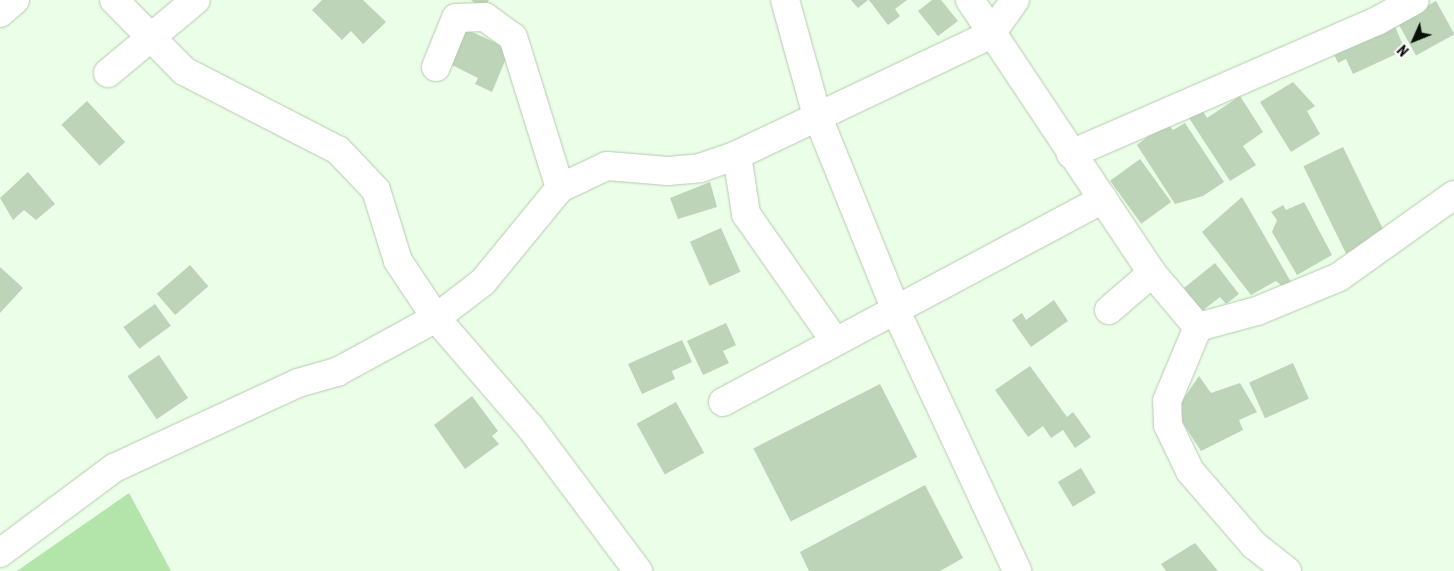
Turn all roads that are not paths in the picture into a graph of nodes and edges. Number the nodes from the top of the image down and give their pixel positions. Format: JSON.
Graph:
{"nodes":[{"id":1,"x":15,"y":0,"type":"edge"},
{"id":2,"x":114,"y":0,"type":"edge"},
{"id":3,"x":196,"y":0,"type":"edge"},
{"id":4,"x":785,"y":0,"type":"edge"},
{"id":5,"x":970,"y":0,"type":"edge"},
{"id":6,"x":1015,"y":0,"type":"edge"},
{"id":7,"x":1415,"y":0,"type":"edge"},
{"id":8,"x":0,"y":13,"type":"edge"},
{"id":9,"x":990,"y":35,"type":"junction"},
{"id":10,"x":148,"y":38,"type":"junction"},
{"id":11,"x":436,"y":67,"type":"dead end"},
{"id":12,"x":108,"y":73,"type":"dead end"},
{"id":13,"x":817,"y":115,"type":"junction"},
{"id":14,"x":1071,"y":154,"type":"junction"},
{"id":15,"x":737,"y":155,"type":"junction"},
{"id":16,"x":560,"y":188,"type":"junction"},
{"id":17,"x":1454,"y":196,"type":"edge"},
{"id":18,"x":1103,"y":200,"type":"junction"},
{"id":19,"x":1152,"y":273,"type":"junction"},
{"id":20,"x":1109,"y":310,"type":"dead end"},
{"id":21,"x":896,"y":311,"type":"junction"},
{"id":22,"x":436,"y":318,"type":"junction"},
{"id":23,"x":1198,"y":327,"type":"junction"},
{"id":24,"x":835,"y":341,"type":"junction"},
{"id":25,"x":723,"y":402,"type":"dead end"},
{"id":26,"x":0,"y":553,"type":"edge"},
{"id":27,"x":638,"y":571,"type":"edge"},
{"id":28,"x":1017,"y":571,"type":"edge"},
{"id":29,"x":1287,"y":571,"type":"edge"}],
"edges":[{"from":1,"to":8,"type":"street"},
{"from":2,"to":10,"type":"street"},
{"from":3,"to":10,"type":"street"},
{"from":4,"to":13,"type":"street"},
{"from":5,"to":9,"type":"street"},
{"from":6,"to":9,"type":"street"},
{"from":7,"to":14,"type":"street"},
{"from":9,"to":13,"type":"street"},
{"from":9,"to":14,"type":"street"},
{"from":10,"to":12,"type":"street"},
{"from":10,"to":22,"type":"street"},
{"from":11,"to":16,"type":"street"},
{"from":13,"to":15,"type":"street"},
{"from":13,"to":21,"type":"street"},
{"from":14,"to":18,"type":"street"},
{"from":15,"to":16,"type":"street"},
{"from":15,"to":24,"type":"street"},
{"from":16,"to":22,"type":"street"},
{"from":17,"to":23,"type":"street"},
{"from":18,"to":19,"type":"street"},
{"from":18,"to":21,"type":"street"},
{"from":19,"to":20,"type":"street"},
{"from":19,"to":23,"type":"street"},
{"from":21,"to":24,"type":"street"},
{"from":21,"to":28,"type":"street"},
{"from":22,"to":26,"type":"street"},
{"from":22,"to":27,"type":"street"},
{"from":23,"to":29,"type":"street"},
{"from":24,"to":25,"type":"street"}]}
